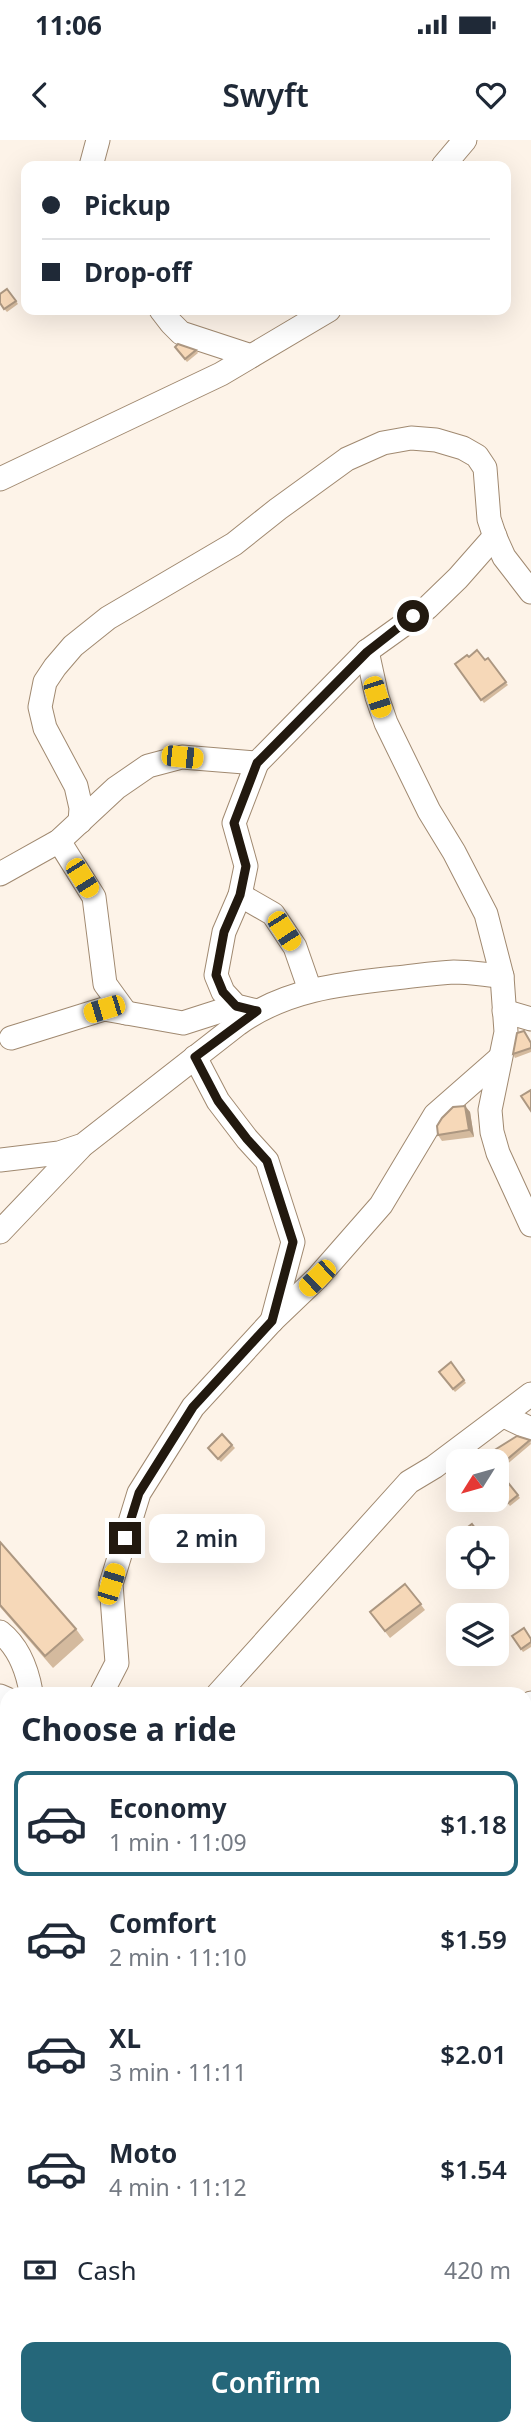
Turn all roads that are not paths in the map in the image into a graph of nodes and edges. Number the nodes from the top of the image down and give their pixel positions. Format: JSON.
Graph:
{"nodes":[{"id":1,"x":98,"y":140,"type":"edge"},
{"id":2,"x":465,"y":140,"type":"edge"},
{"id":3,"x":92,"y":161,"type":"edge"},
{"id":4,"x":447,"y":161,"type":"edge"},
{"id":5,"x":165,"y":315,"type":"edge"},
{"id":6,"x":321,"y":315,"type":"edge"},
{"id":7,"x":251,"y":356,"type":"junction"},
{"id":8,"x":0,"y":479,"type":"edge"},
{"id":9,"x":495,"y":536,"type":"junction"},
{"id":10,"x":531,"y":592,"type":"edge"},
{"id":11,"x":367,"y":652,"type":"junction"},
{"id":12,"x":257,"y":763,"type":"junction"},
{"id":13,"x":80,"y":822,"type":"junction"},
{"id":14,"x":59,"y":841,"type":"junction"},
{"id":15,"x":0,"y":874,"type":"edge"},
{"id":16,"x":240,"y":895,"type":"junction"},
{"id":17,"x":502,"y":976,"type":"junction"},
{"id":18,"x":310,"y":990,"type":"junction"},
{"id":19,"x":246,"y":1009,"type":"junction"},
{"id":20,"x":504,"y":1011,"type":"junction"},
{"id":21,"x":126,"y":1013,"type":"junction"},
{"id":22,"x":531,"y":1019,"type":"edge"},
{"id":23,"x":11,"y":1038,"type":"dead end"},
{"id":24,"x":195,"y":1057,"type":"junction"},
{"id":25,"x":500,"y":1058,"type":"junction"},
{"id":26,"x":83,"y":1145,"type":"junction"},
{"id":27,"x":0,"y":1160,"type":"edge"},
{"id":28,"x":531,"y":1225,"type":"edge"},
{"id":29,"x":0,"y":1232,"type":"edge"},
{"id":30,"x":272,"y":1321,"type":"junction"},
{"id":31,"x":531,"y":1394,"type":"edge"},
{"id":32,"x":504,"y":1416,"type":"junction"},
{"id":33,"x":531,"y":1429,"type":"edge"},
{"id":34,"x":0,"y":1632,"type":"edge"},
{"id":35,"x":30,"y":1687,"type":"edge"},
{"id":36,"x":105,"y":1687,"type":"edge"},
{"id":37,"x":224,"y":1687,"type":"edge"}],
"edges":[{"from":1,"to":3,"type":"street"},
{"from":2,"to":4,"type":"street"},
{"from":5,"to":7,"type":"street"},
{"from":6,"to":7,"type":"street"},
{"from":7,"to":8,"type":"street"},
{"from":9,"to":10,"type":"street"},
{"from":9,"to":11,"type":"street"},
{"from":9,"to":13,"type":"street"},
{"from":11,"to":12,"type":"street"},
{"from":11,"to":17,"type":"street"},
{"from":12,"to":13,"type":"street"},
{"from":12,"to":16,"type":"street"},
{"from":13,"to":14,"type":"street"},
{"from":14,"to":15,"type":"street"},
{"from":14,"to":21,"type":"street"},
{"from":16,"to":18,"type":"street"},
{"from":16,"to":19,"type":"street"},
{"from":17,"to":18,"type":"street"},
{"from":17,"to":20,"type":"street"},
{"from":18,"to":19,"type":"street"},
{"from":19,"to":21,"type":"street"},
{"from":19,"to":24,"type":"street"},
{"from":20,"to":22,"type":"street"},
{"from":20,"to":25,"type":"street"},
{"from":21,"to":23,"type":"street"},
{"from":24,"to":26,"type":"street"},
{"from":24,"to":30,"type":"street"},
{"from":25,"to":28,"type":"street"},
{"from":25,"to":30,"type":"street"},
{"from":26,"to":27,"type":"street"},
{"from":26,"to":29,"type":"street"},
{"from":30,"to":36,"type":"street"},
{"from":31,"to":32,"type":"street"},
{"from":32,"to":33,"type":"street"},
{"from":32,"to":37,"type":"street"},
{"from":34,"to":35,"type":"street"}]}
